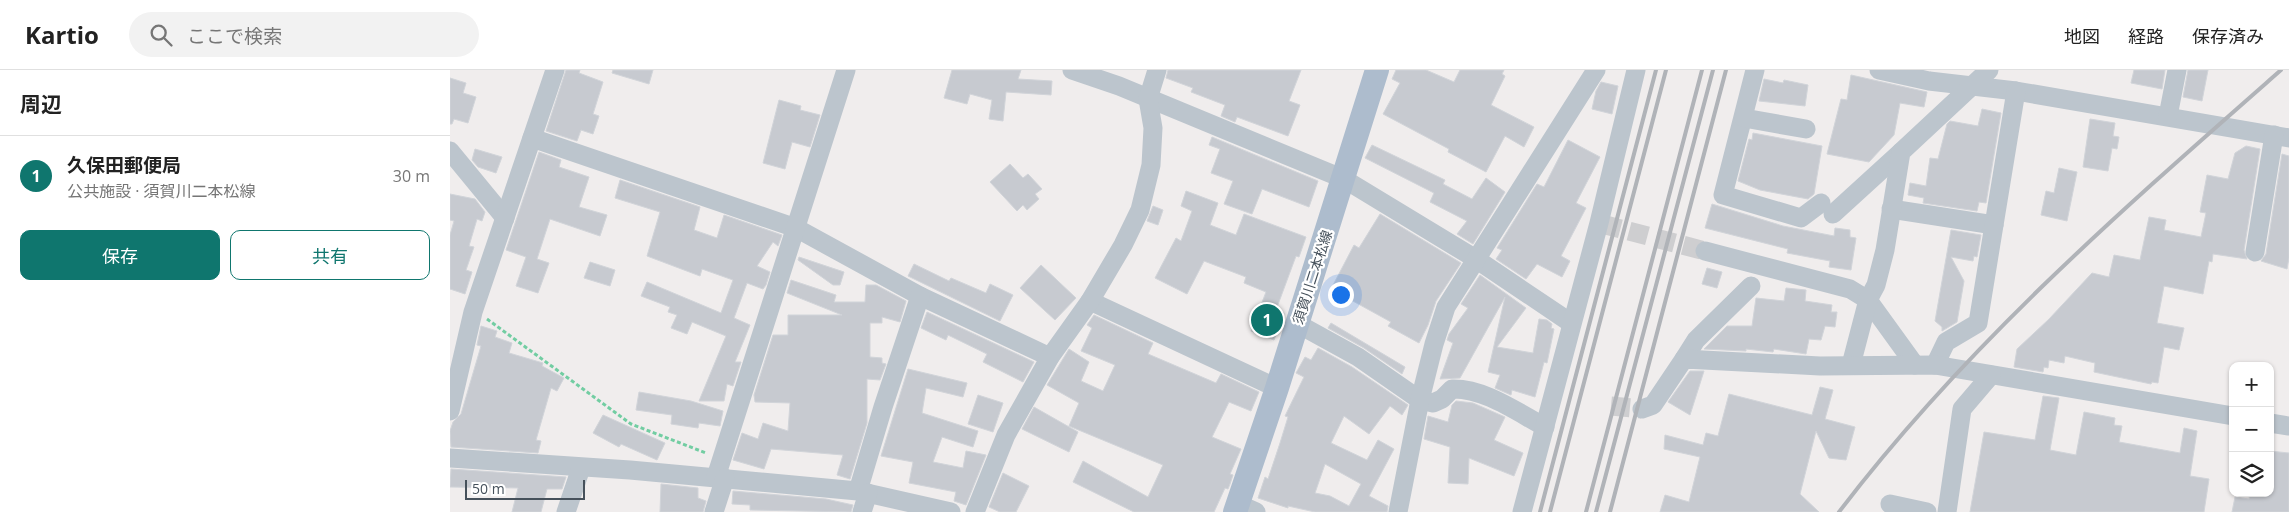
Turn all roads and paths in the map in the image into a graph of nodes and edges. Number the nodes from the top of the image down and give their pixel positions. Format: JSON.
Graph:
{"nodes":[{"id":1,"x":555,"y":70,"type":"edge"},
{"id":2,"x":846,"y":70,"type":"edge"},
{"id":3,"x":1072,"y":70,"type":"edge"},
{"id":4,"x":1157,"y":70,"type":"edge"},
{"id":5,"x":1377,"y":70,"type":"edge"},
{"id":6,"x":1596,"y":70,"type":"edge"},
{"id":7,"x":1636,"y":70,"type":"edge"},
{"id":8,"x":1755,"y":70,"type":"edge"},
{"id":9,"x":1881,"y":70,"type":"edge"},
{"id":10,"x":1988,"y":70,"type":"edge"},
{"id":11,"x":2177,"y":70,"type":"edge"},
{"id":12,"x":1971,"y":87,"type":"junction"},
{"id":13,"x":2016,"y":91,"type":"junction"},
{"id":14,"x":1148,"y":99,"type":"junction"},
{"id":15,"x":2168,"y":116,"type":"junction"},
{"id":16,"x":1744,"y":118,"type":"junction"},
{"id":17,"x":1806,"y":129,"type":"dead end"},
{"id":18,"x":2282,"y":136,"type":"edge"},
{"id":19,"x":532,"y":138,"type":"junction"},
{"id":20,"x":450,"y":151,"type":"edge"},
{"id":21,"x":1900,"y":152,"type":"junction"},
{"id":22,"x":1344,"y":179,"type":"junction"},
{"id":23,"x":1891,"y":209,"type":"junction"},
{"id":24,"x":505,"y":218,"type":"junction"},
{"id":25,"x":1994,"y":224,"type":"junction"},
{"id":26,"x":796,"y":228,"type":"junction"},
{"id":27,"x":1705,"y":251,"type":"tunnel mouth"},
{"id":28,"x":2255,"y":252,"type":"dead end"},
{"id":29,"x":1476,"y":259,"type":"junction"},
{"id":30,"x":1751,"y":286,"type":"dead end"},
{"id":31,"x":920,"y":296,"type":"junction"},
{"id":32,"x":1868,"y":300,"type":"junction"},
{"id":33,"x":1090,"y":301,"type":"junction"},
{"id":34,"x":473,"y":312,"type":"junction"},
{"id":35,"x":1572,"y":323,"type":"junction"},
{"id":36,"x":1298,"y":324,"type":"junction"},
{"id":37,"x":1050,"y":357,"type":"junction"},
{"id":38,"x":1684,"y":359,"type":"junction"},
{"id":39,"x":1851,"y":365,"type":"junction"},
{"id":40,"x":1915,"y":365,"type":"junction"},
{"id":41,"x":1935,"y":365,"type":"junction"},
{"id":42,"x":1990,"y":375,"type":"junction"},
{"id":43,"x":1277,"y":388,"type":"junction"},
{"id":44,"x":1420,"y":400,"type":"junction"},
{"id":45,"x":1642,"y":410,"type":"dead end"},
{"id":46,"x":450,"y":411,"type":"edge"},
{"id":47,"x":2229,"y":415,"type":"edge"},
{"id":48,"x":2274,"y":424,"type":"edge"},
{"id":49,"x":2289,"y":426,"type":"edge"},
{"id":50,"x":1545,"y":427,"type":"junction"},
{"id":51,"x":450,"y":458,"type":"edge"},
{"id":52,"x":722,"y":459,"type":"junction"},
{"id":53,"x":581,"y":468,"type":"junction"},
{"id":54,"x":720,"y":478,"type":"junction"},
{"id":55,"x":863,"y":492,"type":"junction"},
{"id":56,"x":1890,"y":504,"type":"dead end"},
{"id":57,"x":1243,"y":509,"type":"edge"},
{"id":58,"x":566,"y":512,"type":"edge"},
{"id":59,"x":714,"y":512,"type":"edge"},
{"id":60,"x":862,"y":512,"type":"edge"},
{"id":61,"x":950,"y":512,"type":"edge"},
{"id":62,"x":975,"y":512,"type":"edge"},
{"id":63,"x":1398,"y":512,"type":"edge"},
{"id":64,"x":1522,"y":512,"type":"edge"},
{"id":65,"x":1928,"y":512,"type":"edge"},
{"id":66,"x":1947,"y":512,"type":"edge"}],
"edges":[{"from":1,"to":19,"type":"street"},
{"from":2,"to":26,"type":"street"},
{"from":3,"to":14,"type":"street"},
{"from":4,"to":14,"type":"street"},
{"from":5,"to":22,"type":"main road","name":"須賀川二本松線"},
{"from":6,"to":29,"type":"street"},
{"from":7,"to":35,"type":"street"},
{"from":8,"to":16,"type":"street"},
{"from":9,"to":12,"type":"street"},
{"from":10,"to":12,"type":"street"},
{"from":11,"to":15,"type":"street"},
{"from":12,"to":13,"type":"street"},
{"from":12,"to":21,"type":"street"},
{"from":13,"to":15,"type":"street"},
{"from":13,"to":25,"type":"street"},
{"from":14,"to":22,"type":"street"},
{"from":14,"to":33,"type":"street"},
{"from":15,"to":18,"type":"street"},
{"from":16,"to":17,"type":"street"},
{"from":16,"to":21,"type":"street"},
{"from":18,"to":28,"type":"street"},
{"from":19,"to":24,"type":"street"},
{"from":19,"to":26,"type":"street"},
{"from":20,"to":24,"type":"street"},
{"from":21,"to":23,"type":"street"},
{"from":22,"to":29,"type":"street"},
{"from":22,"to":36,"type":"main road","name":"須賀川二本松線"},
{"from":23,"to":25,"type":"street"},
{"from":23,"to":32,"type":"street"},
{"from":24,"to":34,"type":"street"},
{"from":25,"to":41,"type":"street"},
{"from":26,"to":31,"type":"street"},
{"from":26,"to":52,"type":"street"},
{"from":27,"to":32,"type":"street"},
{"from":29,"to":35,"type":"street"},
{"from":29,"to":44,"type":"street"},
{"from":30,"to":38,"type":"street"},
{"from":31,"to":37,"type":"street"},
{"from":31,"to":55,"type":"street"},
{"from":32,"to":39,"type":"street"},
{"from":32,"to":40,"type":"street"},
{"from":33,"to":37,"type":"street"},
{"from":33,"to":43,"type":"street"},
{"from":34,"to":46,"type":"street"},
{"from":34,"to":52,"type":"path"},
{"from":35,"to":50,"type":"street"},
{"from":36,"to":43,"type":"main road","name":"須賀川二本松線"},
{"from":36,"to":44,"type":"street"},
{"from":37,"to":62,"type":"street"},
{"from":38,"to":39,"type":"street"},
{"from":38,"to":45,"type":"street"},
{"from":39,"to":40,"type":"street"},
{"from":40,"to":41,"type":"street"},
{"from":41,"to":42,"type":"street"},
{"from":42,"to":47,"type":"street"},
{"from":42,"to":66,"type":"street"},
{"from":43,"to":57,"type":"main road","name":"須賀川二本松線"},
{"from":44,"to":50,"type":"street"},
{"from":44,"to":63,"type":"street"},
{"from":48,"to":49,"type":"street"},
{"from":50,"to":64,"type":"street"},
{"from":51,"to":53,"type":"street"},
{"from":52,"to":54,"type":"street"},
{"from":53,"to":54,"type":"street"},
{"from":53,"to":58,"type":"street"},
{"from":54,"to":55,"type":"street"},
{"from":54,"to":59,"type":"street"},
{"from":55,"to":60,"type":"street"},
{"from":55,"to":61,"type":"street"},
{"from":56,"to":65,"type":"street"}]}
